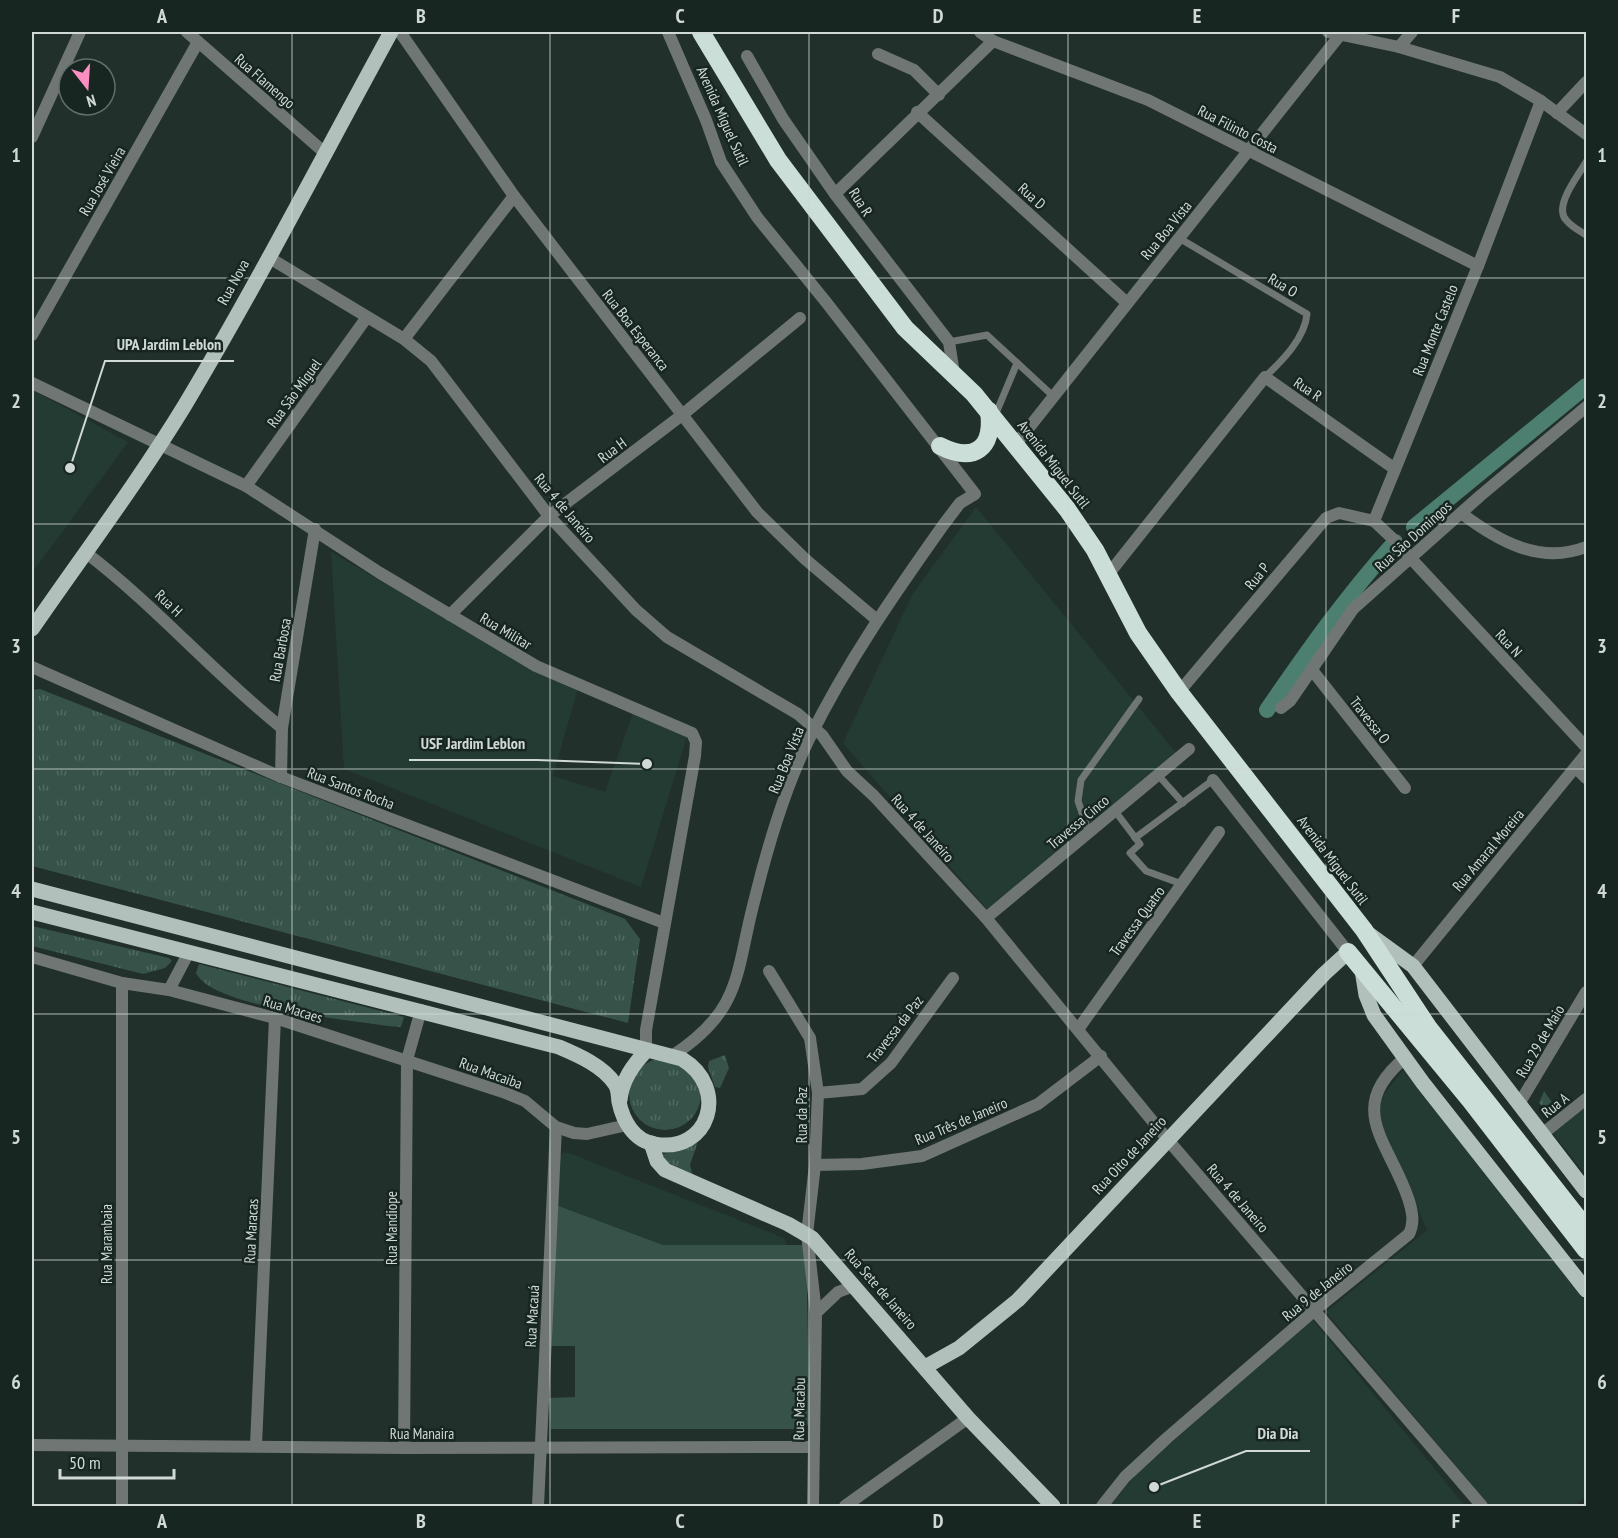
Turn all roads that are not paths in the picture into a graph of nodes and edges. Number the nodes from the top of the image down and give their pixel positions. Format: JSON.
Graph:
{"nodes":[{"id":1,"x":80,"y":32,"type":"edge"},
{"id":2,"x":187,"y":32,"type":"edge"},
{"id":3,"x":391,"y":32,"type":"edge"},
{"id":4,"x":400,"y":32,"type":"edge"},
{"id":5,"x":668,"y":32,"type":"edge"},
{"id":6,"x":701,"y":32,"type":"edge"},
{"id":7,"x":980,"y":32,"type":"edge"},
{"id":8,"x":1412,"y":32,"type":"edge"},
{"id":9,"x":1334,"y":33,"type":"edge"},
{"id":10,"x":993,"y":40,"type":"junction"},
{"id":11,"x":198,"y":42,"type":"junction"},
{"id":12,"x":1399,"y":46,"type":"junction"},
{"id":13,"x":878,"y":54,"type":"dead end"},
{"id":14,"x":747,"y":56,"type":"dead end"},
{"id":15,"x":1587,"y":82,"type":"edge"},
{"id":16,"x":939,"y":96,"type":"junction"},
{"id":17,"x":1541,"y":101,"type":"junction"},
{"id":18,"x":917,"y":112,"type":"junction"},
{"id":19,"x":1557,"y":113,"type":"junction"},
{"id":20,"x":1587,"y":134,"type":"edge"},
{"id":21,"x":32,"y":137,"type":"edge"},
{"id":22,"x":1249,"y":152,"type":"junction"},
{"id":23,"x":324,"y":153,"type":"junction"},
{"id":24,"x":1587,"y":162,"type":"edge"},
{"id":25,"x":835,"y":194,"type":"junction"},
{"id":26,"x":514,"y":196,"type":"junction"},
{"id":27,"x":1587,"y":235,"type":"edge"},
{"id":28,"x":1179,"y":238,"type":"junction"},
{"id":29,"x":268,"y":257,"type":"junction"},
{"id":30,"x":1478,"y":266,"type":"junction"},
{"id":31,"x":1127,"y":303,"type":"junction"},
{"id":32,"x":367,"y":317,"type":"junction"},
{"id":33,"x":800,"y":318,"type":"dead end"},
{"id":34,"x":32,"y":335,"type":"edge"},
{"id":35,"x":404,"y":339,"type":"junction"},
{"id":36,"x":949,"y":342,"type":"junction"},
{"id":37,"x":1017,"y":363,"type":"junction"},
{"id":38,"x":1265,"y":377,"type":"junction"},
{"id":39,"x":955,"y":378,"type":"junction"},
{"id":40,"x":32,"y":383,"type":"edge"},
{"id":41,"x":1053,"y":396,"type":"junction"},
{"id":42,"x":1587,"y":407,"type":"edge"},
{"id":43,"x":682,"y":415,"type":"junction"},
{"id":44,"x":992,"y":415,"type":"junction"},
{"id":45,"x":160,"y":444,"type":"junction"},
{"id":46,"x":1016,"y":444,"type":"junction"},
{"id":47,"x":940,"y":446,"type":"junction"},
{"id":48,"x":1395,"y":469,"type":"junction"},
{"id":49,"x":246,"y":486,"type":"junction"},
{"id":50,"x":975,"y":494,"type":"joint"},
{"id":51,"x":1461,"y":513,"type":"junction"},
{"id":52,"x":549,"y":516,"type":"junction"},
{"id":53,"x":1374,"y":521,"type":"junction"},
{"id":54,"x":315,"y":529,"type":"junction"},
{"id":55,"x":1587,"y":547,"type":"edge"},
{"id":56,"x":85,"y":552,"type":"junction"},
{"id":57,"x":1410,"y":558,"type":"junction"},
{"id":58,"x":1107,"y":576,"type":"junction"},
{"id":59,"x":450,"y":615,"type":"junction"},
{"id":60,"x":877,"y":620,"type":"junction"},
{"id":61,"x":32,"y":629,"type":"edge"},
{"id":62,"x":32,"y":668,"type":"edge"},
{"id":63,"x":1312,"y":670,"type":"junction"},
{"id":64,"x":1179,"y":692,"type":"junction"},
{"id":65,"x":1139,"y":699,"type":"dead end"},
{"id":66,"x":1281,"y":708,"type":"dead end"},
{"id":67,"x":282,"y":728,"type":"junction"},
{"id":68,"x":815,"y":728,"type":"junction"},
{"id":69,"x":1587,"y":747,"type":"edge"},
{"id":70,"x":1189,"y":749,"type":"dead end"},
{"id":71,"x":1587,"y":754,"type":"edge"},
{"id":72,"x":1576,"y":768,"type":"junction"},
{"id":73,"x":1158,"y":775,"type":"junction"},
{"id":74,"x":282,"y":777,"type":"junction"},
{"id":75,"x":1587,"y":778,"type":"edge"},
{"id":76,"x":1213,"y":780,"type":"joint"},
{"id":77,"x":1405,"y":788,"type":"dead end"},
{"id":78,"x":1183,"y":803,"type":"junction"},
{"id":79,"x":1115,"y":811,"type":"junction"},
{"id":80,"x":1219,"y":832,"type":"dead end"},
{"id":81,"x":1089,"y":833,"type":"junction"},
{"id":82,"x":1135,"y":838,"type":"junction"},
{"id":83,"x":1182,"y":884,"type":"junction"},
{"id":84,"x":32,"y":889,"type":"edge"},
{"id":85,"x":32,"y":912,"type":"edge"},
{"id":86,"x":986,"y":918,"type":"junction"},
{"id":87,"x":664,"y":923,"type":"junction"},
{"id":88,"x":1364,"y":930,"type":"junction"},
{"id":89,"x":189,"y":952,"type":"junction"},
{"id":90,"x":1348,"y":952,"type":"junction"},
{"id":91,"x":32,"y":957,"type":"edge"},
{"id":92,"x":1413,"y":966,"type":"junction"},
{"id":93,"x":1362,"y":970,"type":"junction"},
{"id":94,"x":769,"y":971,"type":"dead end"},
{"id":95,"x":953,"y":978,"type":"dead end"},
{"id":96,"x":122,"y":983,"type":"junction"},
{"id":97,"x":169,"y":990,"type":"junction"},
{"id":98,"x":1587,"y":992,"type":"edge"},
{"id":99,"x":421,"y":1010,"type":"junction"},
{"id":100,"x":275,"y":1018,"type":"junction"},
{"id":101,"x":1079,"y":1028,"type":"junction"},
{"id":102,"x":646,"y":1051,"type":"junction"},
{"id":103,"x":672,"y":1056,"type":"junction"},
{"id":104,"x":1101,"y":1056,"type":"junction"},
{"id":105,"x":1405,"y":1058,"type":"junction"},
{"id":106,"x":407,"y":1060,"type":"junction"},
{"id":107,"x":818,"y":1093,"type":"junction"},
{"id":108,"x":1587,"y":1099,"type":"edge"},
{"id":109,"x":620,"y":1102,"type":"junction"},
{"id":110,"x":1519,"y":1104,"type":"junction"},
{"id":111,"x":627,"y":1125,"type":"junction"},
{"id":112,"x":556,"y":1127,"type":"junction"},
{"id":113,"x":1541,"y":1135,"type":"junction"},
{"id":114,"x":1168,"y":1140,"type":"junction"},
{"id":115,"x":651,"y":1143,"type":"junction"},
{"id":116,"x":815,"y":1165,"type":"junction"},
{"id":117,"x":1587,"y":1191,"type":"edge"},
{"id":118,"x":1587,"y":1228,"type":"edge"},
{"id":119,"x":807,"y":1234,"type":"junction"},
{"id":120,"x":1587,"y":1250,"type":"edge"},
{"id":121,"x":854,"y":1286,"type":"junction"},
{"id":122,"x":1587,"y":1290,"type":"edge"},
{"id":123,"x":1315,"y":1310,"type":"junction"},
{"id":124,"x":816,"y":1313,"type":"junction"},
{"id":125,"x":925,"y":1367,"type":"junction"},
{"id":126,"x":968,"y":1418,"type":"junction"},
{"id":127,"x":32,"y":1444,"type":"edge"},
{"id":128,"x":256,"y":1445,"type":"junction"},
{"id":129,"x":120,"y":1446,"type":"junction"},
{"id":130,"x":541,"y":1447,"type":"junction"},
{"id":131,"x":813,"y":1447,"type":"junction"},
{"id":132,"x":404,"y":1448,"type":"junction"},
{"id":133,"x":122,"y":1506,"type":"edge"},
{"id":134,"x":538,"y":1506,"type":"edge"},
{"id":135,"x":813,"y":1506,"type":"edge"},
{"id":136,"x":845,"y":1506,"type":"edge"},
{"id":137,"x":1053,"y":1506,"type":"edge"},
{"id":138,"x":1102,"y":1506,"type":"edge"},
{"id":139,"x":1482,"y":1506,"type":"edge"}],
"edges":[{"from":1,"to":21,"type":"street"},
{"from":2,"to":11,"type":"street","name":"Rua Flamengo"},
{"from":3,"to":23,"type":"main road","name":"Rua Nova"},
{"from":4,"to":26,"type":"street","name":"Rua Boa Esperanca"},
{"from":5,"to":47,"type":"street","name":"Avenida Miguel Sutil"},
{"from":6,"to":39,"type":"highway","name":"Avenida Miguel Sutil"},
{"from":7,"to":10,"type":"street","name":"Rua Filinto Costa"},
{"from":8,"to":12,"type":"street"},
{"from":9,"to":12,"type":"street"},
{"from":9,"to":22,"type":"street","name":"Rua Boa Vista"},
{"from":10,"to":16,"type":"street","name":"Rua R"},
{"from":10,"to":22,"type":"street","name":"Rua Filinto Costa"},
{"from":11,"to":23,"type":"street","name":"Rua Flamengo"},
{"from":11,"to":34,"type":"street","name":"Rua José Vieira"},
{"from":12,"to":17,"type":"street"},
{"from":13,"to":16,"type":"street"},
{"from":14,"to":25,"type":"street"},
{"from":15,"to":19,"type":"street"},
{"from":16,"to":18,"type":"street","name":"Rua R"},
{"from":17,"to":19,"type":"street"},
{"from":17,"to":30,"type":"street","name":"Rua Monte Castelo"},
{"from":18,"to":25,"type":"street","name":"Rua R"},
{"from":18,"to":31,"type":"street","name":"Rua D"},
{"from":19,"to":20,"type":"street"},
{"from":22,"to":28,"type":"street","name":"Rua Boa Vista"},
{"from":22,"to":30,"type":"street","name":"Rua Filinto Costa"},
{"from":23,"to":29,"type":"main road","name":"Rua Nova"},
{"from":24,"to":27,"type":"lane"},
{"from":25,"to":36,"type":"street","name":"Rua R"},
{"from":26,"to":35,"type":"street"},
{"from":26,"to":43,"type":"street","name":"Rua Boa Esperanca"},
{"from":28,"to":31,"type":"street","name":"Rua Boa Vista"},
{"from":28,"to":38,"type":"lane","name":"Rua O"},
{"from":29,"to":32,"type":"street","name":"Rua 4 de Janeiro"},
{"from":29,"to":45,"type":"main road","name":"Rua Nova"},
{"from":30,"to":48,"type":"street","name":"Rua Monte Castelo"},
{"from":31,"to":41,"type":"street","name":"Rua Boa Vista"},
{"from":32,"to":35,"type":"street","name":"Rua 4 de Janeiro"},
{"from":32,"to":49,"type":"street","name":"Rua São Miguel"},
{"from":33,"to":43,"type":"street","name":"Rua H"},
{"from":35,"to":52,"type":"street","name":"Rua 4 de Janeiro"},
{"from":36,"to":37,"type":"lane"},
{"from":36,"to":39,"type":"street","name":"Rua R"},
{"from":37,"to":41,"type":"lane"},
{"from":37,"to":44,"type":"lane"},
{"from":38,"to":48,"type":"street","name":"Rua R"},
{"from":38,"to":58,"type":"street"},
{"from":39,"to":44,"type":"highway","name":"Avenida Miguel Sutil"},
{"from":40,"to":45,"type":"street","name":"Rua Militar"},
{"from":41,"to":46,"type":"street","name":"Rua Boa Vista"},
{"from":42,"to":51,"type":"street","name":"Rua São Domingos"},
{"from":43,"to":52,"type":"street","name":"Rua H"},
{"from":43,"to":60,"type":"street","name":"Rua Boa Esperanca"},
{"from":44,"to":46,"type":"highway","name":"Avenida Miguel Sutil"},
{"from":44,"to":47,"type":"highway"},
{"from":45,"to":49,"type":"street","name":"Rua Militar"},
{"from":45,"to":56,"type":"main road","name":"Rua Nova"},
{"from":46,"to":58,"type":"highway","name":"Avenida Miguel Sutil"},
{"from":47,"to":50,"type":"street","name":"Avenida Miguel Sutil"},
{"from":48,"to":53,"type":"street","name":"Rua Monte Castelo"},
{"from":49,"to":54,"type":"street","name":"Rua Militar"},
{"from":50,"to":60,"type":"street","name":"Rua Boa Vista"},
{"from":51,"to":55,"type":"street"},
{"from":51,"to":57,"type":"street","name":"Rua São Domingos"},
{"from":52,"to":59,"type":"street","name":"Rua H"},
{"from":52,"to":68,"type":"street","name":"Rua 4 de Janeiro"},
{"from":53,"to":57,"type":"street"},
{"from":53,"to":64,"type":"street","name":"Rua P"},
{"from":54,"to":59,"type":"street","name":"Rua Militar"},
{"from":54,"to":67,"type":"street","name":"Rua Barbosa"},
{"from":56,"to":61,"type":"main road","name":"Rua Nova"},
{"from":56,"to":67,"type":"street","name":"Rua H"},
{"from":57,"to":63,"type":"street","name":"Rua São Domingos"},
{"from":57,"to":69,"type":"street","name":"Rua N"},
{"from":58,"to":64,"type":"highway","name":"Avenida Miguel Sutil"},
{"from":59,"to":87,"type":"street","name":"Rua Militar"},
{"from":60,"to":68,"type":"street","name":"Rua Boa Vista"},
{"from":62,"to":74,"type":"street","name":"Rua Santos Rocha"},
{"from":63,"to":66,"type":"street","name":"Rua São Domingos"},
{"from":63,"to":77,"type":"street","name":"Travessa O"},
{"from":64,"to":88,"type":"highway","name":"Avenida Miguel Sutil"},
{"from":65,"to":81,"type":"lane"},
{"from":67,"to":74,"type":"street","name":"Rua Barbosa"},
{"from":68,"to":86,"type":"street","name":"Rua 4 de Janeiro"},
{"from":68,"to":103,"type":"street","name":"Rua Boa Vista"},
{"from":70,"to":73,"type":"street","name":"Travessa Cinco"},
{"from":71,"to":72,"type":"street","name":"Rua Amaral Moreira"},
{"from":72,"to":75,"type":"street"},
{"from":72,"to":92,"type":"street","name":"Rua Amaral Moreira"},
{"from":73,"to":78,"type":"lane"},
{"from":73,"to":79,"type":"street","name":"Travessa Cinco"},
{"from":74,"to":87,"type":"street","name":"Rua Santos Rocha"},
{"from":76,"to":78,"type":"lane"},
{"from":76,"to":90,"type":"street"},
{"from":78,"to":82,"type":"lane"},
{"from":79,"to":81,"type":"street","name":"Travessa Cinco"},
{"from":79,"to":82,"type":"lane"},
{"from":80,"to":83,"type":"street","name":"Travessa Quatro"},
{"from":81,"to":86,"type":"street","name":"Travessa Cinco"},
{"from":82,"to":83,"type":"lane"},
{"from":83,"to":101,"type":"street","name":"Travessa Quatro"},
{"from":84,"to":102,"type":"main road"},
{"from":85,"to":89,"type":"main road"},
{"from":86,"to":101,"type":"street","name":"Rua 4 de Janeiro"},
{"from":87,"to":102,"type":"street","name":"Rua Militar"},
{"from":88,"to":92,"type":"main road","name":"Avenida Miguel Sutil"},
{"from":88,"to":118,"type":"highway","name":"Avenida Miguel Sutil"},
{"from":89,"to":97,"type":"street"},
{"from":89,"to":99,"type":"main road"},
{"from":90,"to":93,"type":"highway"},
{"from":90,"to":114,"type":"main road","name":"Rua Oito de Janeiro"},
{"from":91,"to":96,"type":"street","name":"Rua Macaes"},
{"from":92,"to":110,"type":"main road","name":"Avenida Miguel Sutil"},
{"from":93,"to":105,"type":"main road"},
{"from":93,"to":120,"type":"highway"},
{"from":94,"to":107,"type":"street","name":"Rua da Paz"},
{"from":95,"to":107,"type":"street","name":"Travessa da Paz"},
{"from":96,"to":97,"type":"street","name":"Rua Macaes"},
{"from":96,"to":129,"type":"street","name":"Rua Marambaia"},
{"from":97,"to":100,"type":"street","name":"Rua Macaes"},
{"from":98,"to":110,"type":"street","name":"Rua 29 de Maio"},
{"from":99,"to":106,"type":"street","name":"Rua Mandiope"},
{"from":99,"to":109,"type":"main road"},
{"from":100,"to":106,"type":"street","name":"Rua Macaes"},
{"from":100,"to":128,"type":"street","name":"Rua Maracas"},
{"from":101,"to":104,"type":"street","name":"Rua 4 de Janeiro"},
{"from":102,"to":103,"type":"main road"},
{"from":102,"to":109,"type":"main road"},
{"from":103,"to":115,"type":"main road"},
{"from":104,"to":114,"type":"street","name":"Rua 4 de Janeiro"},
{"from":104,"to":116,"type":"street","name":"Rua Três de Janeiro"},
{"from":105,"to":122,"type":"main road"},
{"from":105,"to":123,"type":"street","name":"Rua 9 de Janeiro"},
{"from":106,"to":112,"type":"street","name":"Rua Macaiba"},
{"from":106,"to":132,"type":"street","name":"Rua Mandiope"},
{"from":107,"to":116,"type":"street","name":"Rua da Paz"},
{"from":108,"to":113,"type":"street","name":"Rua A"},
{"from":109,"to":111,"type":"main road"},
{"from":110,"to":113,"type":"main road","name":"Avenida Miguel Sutil"},
{"from":111,"to":112,"type":"street","name":"Rua Macaiba"},
{"from":111,"to":115,"type":"main road"},
{"from":112,"to":130,"type":"street","name":"Rua Macauá"},
{"from":113,"to":117,"type":"main road","name":"Avenida Miguel Sutil"},
{"from":114,"to":123,"type":"street","name":"Rua 4 de Janeiro"},
{"from":114,"to":125,"type":"main road","name":"Rua Oito de Janeiro"},
{"from":115,"to":119,"type":"main road","name":"Rua Sete de Janeiro"},
{"from":116,"to":119,"type":"street","name":"Rua da Paz"},
{"from":119,"to":121,"type":"main road","name":"Rua Sete de Janeiro"},
{"from":119,"to":124,"type":"street","name":"Rua Macabu"},
{"from":121,"to":124,"type":"street"},
{"from":121,"to":125,"type":"main road","name":"Rua Sete de Janeiro"},
{"from":123,"to":138,"type":"street","name":"Rua 9 de Janeiro"},
{"from":123,"to":139,"type":"street","name":"Rua 4 de Janeiro"},
{"from":124,"to":131,"type":"street","name":"Rua Macabu"},
{"from":125,"to":126,"type":"main road","name":"Rua Sete de Janeiro"},
{"from":126,"to":136,"type":"street"},
{"from":126,"to":137,"type":"main road","name":"Rua Sete de Janeiro"},
{"from":127,"to":129,"type":"street","name":"Rua Manaira"},
{"from":128,"to":129,"type":"street","name":"Rua Manaira"},
{"from":128,"to":132,"type":"street","name":"Rua Manaira"},
{"from":129,"to":133,"type":"street","name":"Rua Marambaia"},
{"from":130,"to":131,"type":"street","name":"Rua Manaira"},
{"from":130,"to":132,"type":"street","name":"Rua Manaira"},
{"from":130,"to":134,"type":"street","name":"Rua Macauá"},
{"from":131,"to":135,"type":"street","name":"Rua Macabu"}]}
